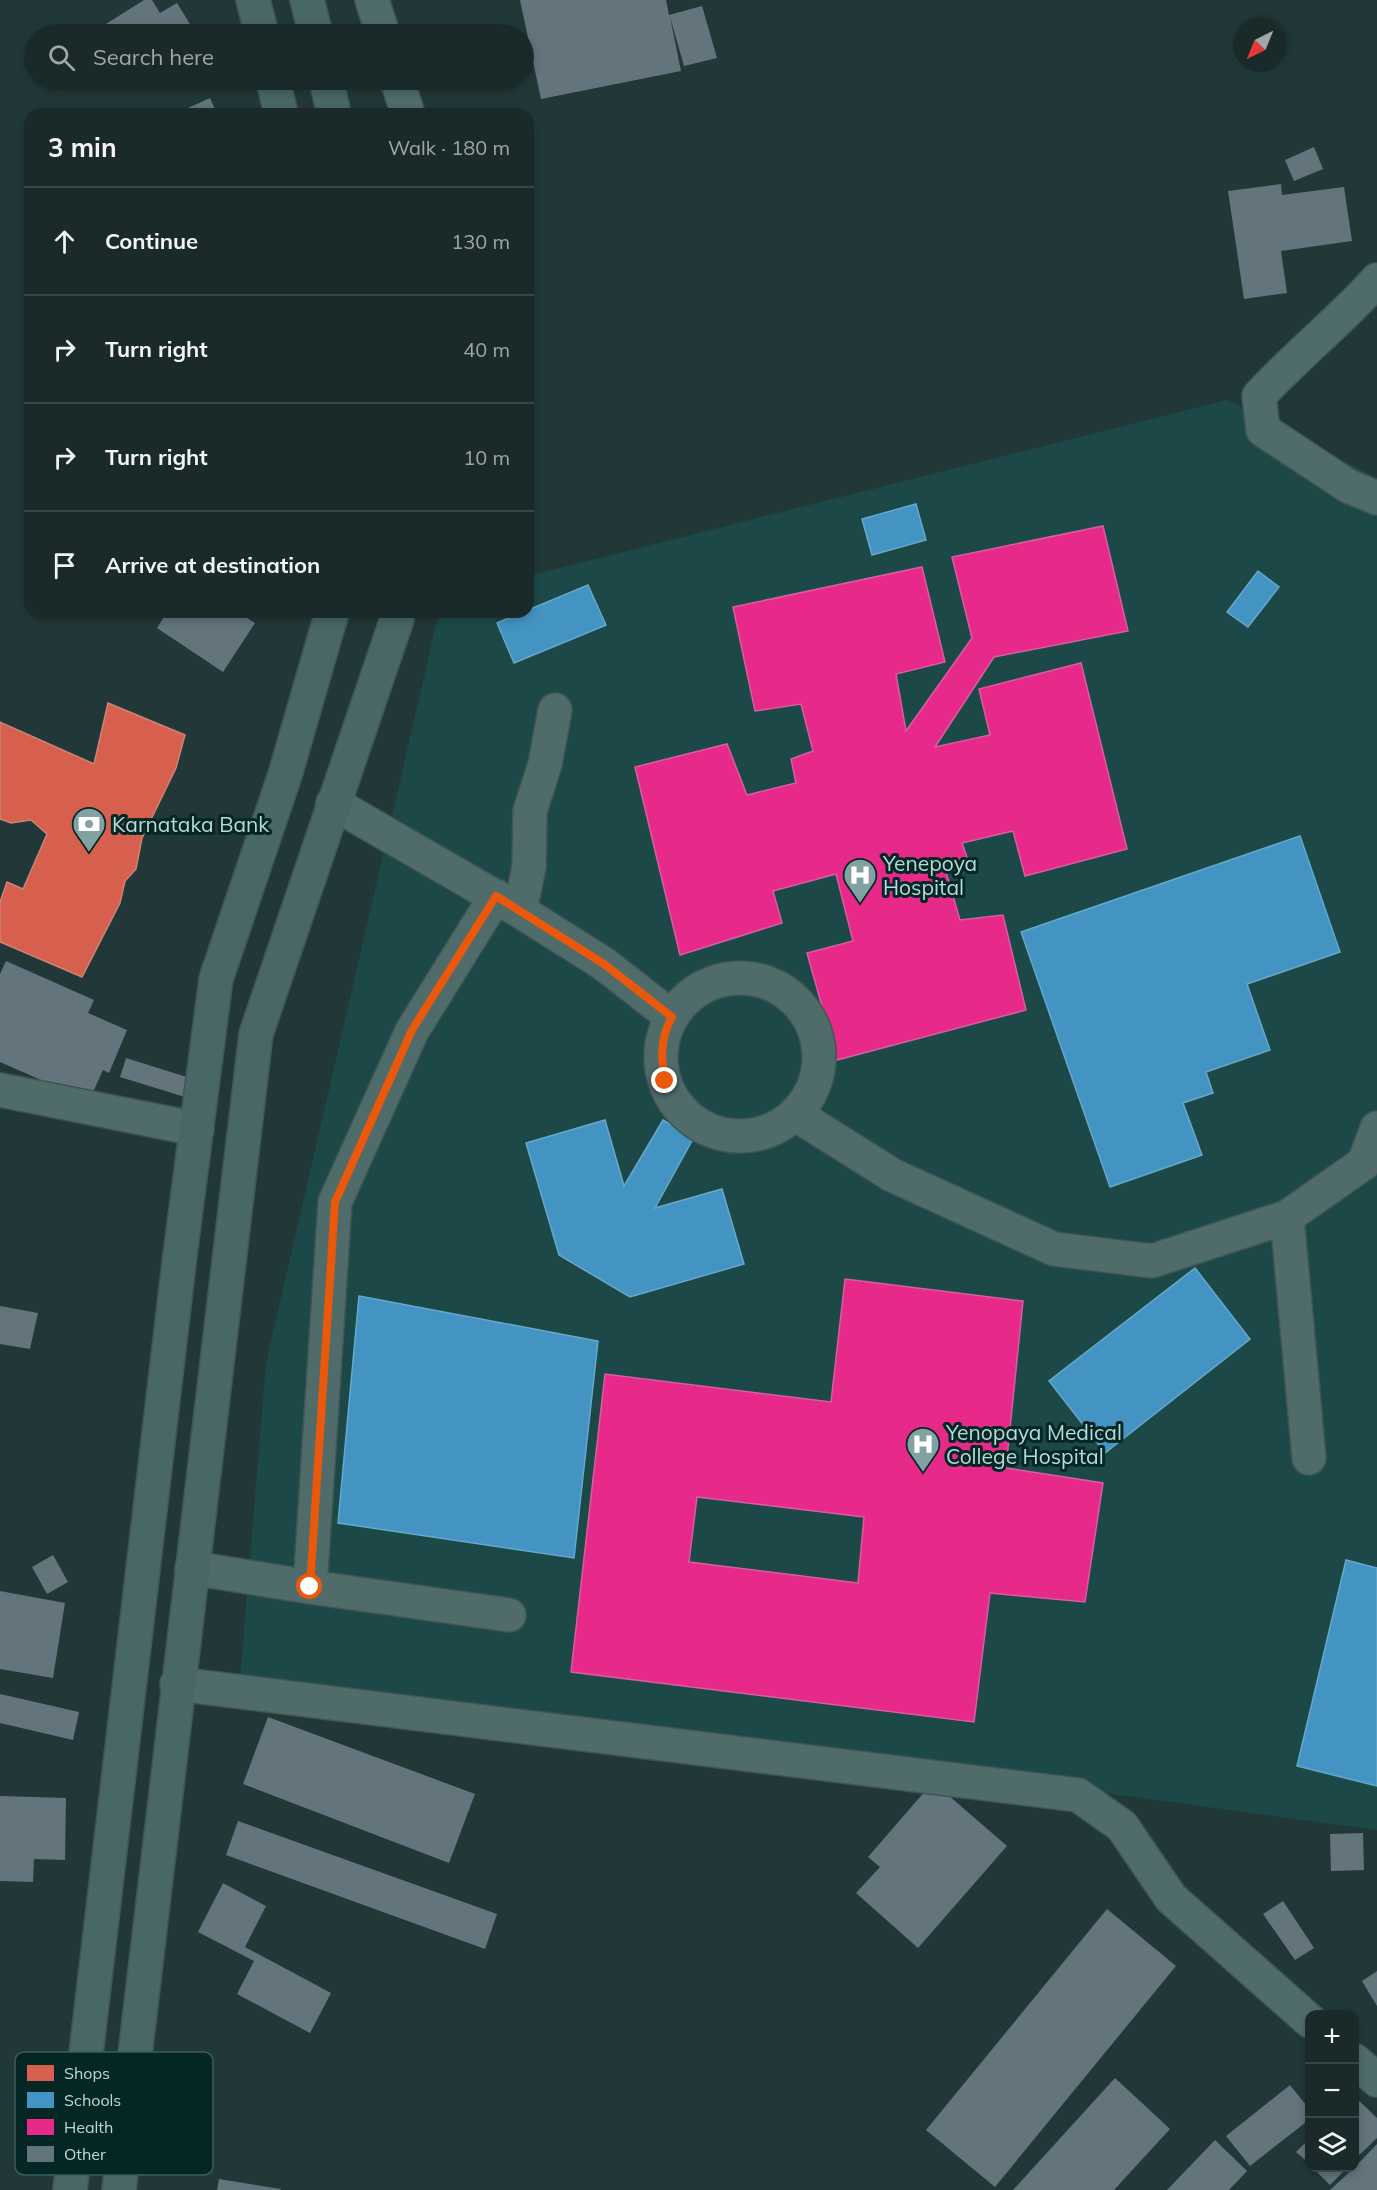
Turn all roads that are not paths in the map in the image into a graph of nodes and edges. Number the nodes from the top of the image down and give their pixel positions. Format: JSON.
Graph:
{"nodes":[{"id":1,"x":253,"y":0,"type":"edge"},
{"id":2,"x":307,"y":0,"type":"edge"},
{"id":3,"x":259,"y":24,"type":"edge"},
{"id":4,"x":313,"y":24,"type":"edge"},
{"id":5,"x":275,"y":90,"type":"edge"},
{"id":6,"x":330,"y":90,"type":"edge"},
{"id":7,"x":400,"y":90,"type":"edge"},
{"id":8,"x":280,"y":108,"type":"edge"},
{"id":9,"x":333,"y":108,"type":"edge"},
{"id":10,"x":406,"y":108,"type":"edge"},
{"id":11,"x":1377,"y":280,"type":"edge"},
{"id":12,"x":1377,"y":498,"type":"edge"},
{"id":13,"x":330,"y":618,"type":"edge"},
{"id":14,"x":397,"y":618,"type":"edge"},
{"id":15,"x":555,"y":710,"type":"dead end"},
{"id":16,"x":333,"y":803,"type":"junction"},
{"id":17,"x":508,"y":904,"type":"junction"},
{"id":18,"x":672,"y":1017,"type":"junction"},
{"id":19,"x":0,"y":1090,"type":"edge"},
{"id":20,"x":795,"y":1114,"type":"junction"},
{"id":21,"x":1377,"y":1128,"type":"edge"},
{"id":22,"x":197,"y":1129,"type":"junction"},
{"id":23,"x":1287,"y":1217,"type":"junction"},
{"id":24,"x":173,"y":1315,"type":"junction"},
{"id":25,"x":221,"y":1324,"type":"junction"},
{"id":26,"x":1309,"y":1458,"type":"dead end"},
{"id":27,"x":192,"y":1569,"type":"junction"},
{"id":28,"x":310,"y":1587,"type":"junction"},
{"id":29,"x":509,"y":1615,"type":"dead end"},
{"id":30,"x":177,"y":1684,"type":"junction"},
{"id":31,"x":1305,"y":2016,"type":"edge"},
{"id":32,"x":86,"y":2052,"type":"edge"},
{"id":33,"x":135,"y":2052,"type":"edge"},
{"id":34,"x":1359,"y":2064,"type":"edge"},
{"id":35,"x":1377,"y":2080,"type":"edge"},
{"id":36,"x":72,"y":2175,"type":"edge"},
{"id":37,"x":121,"y":2175,"type":"edge"},
{"id":38,"x":70,"y":2190,"type":"edge"},
{"id":39,"x":119,"y":2190,"type":"edge"}],
"edges":[{"from":1,"to":3,"type":"main road"},
{"from":2,"to":4,"type":"main road"},
{"from":5,"to":8,"type":"main road"},
{"from":6,"to":9,"type":"main road"},
{"from":7,"to":10,"type":"street"},
{"from":11,"to":12,"type":"street"},
{"from":13,"to":22,"type":"main road"},
{"from":14,"to":16,"type":"main road"},
{"from":15,"to":17,"type":"street"},
{"from":16,"to":17,"type":"street"},
{"from":16,"to":25,"type":"main road"},
{"from":17,"to":18,"type":"street"},
{"from":17,"to":28,"type":"street"},
{"from":18,"to":20,"type":"street"},
{"from":18,"to":20,"type":"street"},
{"from":19,"to":22,"type":"street"},
{"from":20,"to":23,"type":"street"},
{"from":21,"to":23,"type":"street"},
{"from":22,"to":24,"type":"main road"},
{"from":23,"to":26,"type":"street"},
{"from":24,"to":25,"type":"main road"},
{"from":24,"to":32,"type":"main road"},
{"from":25,"to":27,"type":"main road"},
{"from":27,"to":28,"type":"street"},
{"from":27,"to":30,"type":"main road"},
{"from":28,"to":29,"type":"street"},
{"from":30,"to":31,"type":"street"},
{"from":30,"to":33,"type":"main road"},
{"from":34,"to":35,"type":"street"},
{"from":36,"to":38,"type":"main road"},
{"from":37,"to":39,"type":"main road"}]}
